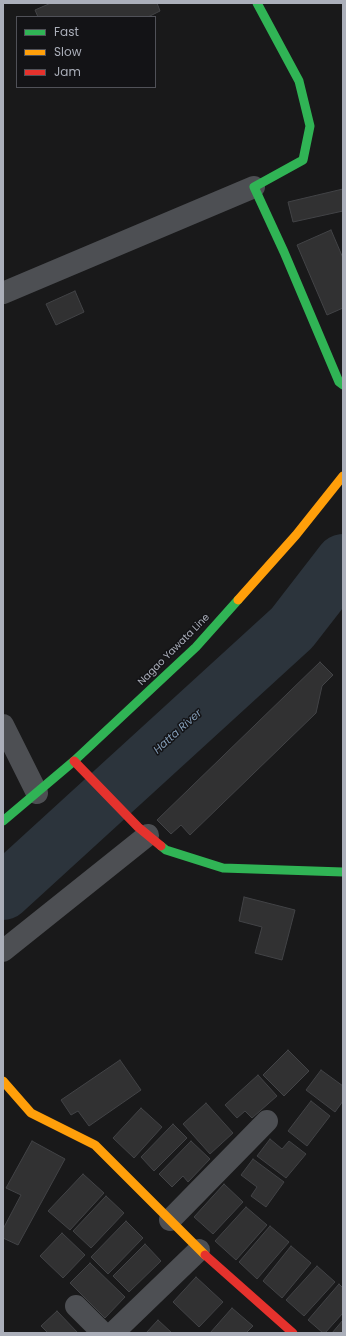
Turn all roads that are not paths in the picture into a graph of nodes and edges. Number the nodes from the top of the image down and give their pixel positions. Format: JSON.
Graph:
{"nodes":[{"id":1,"x":257,"y":3,"type":"edge"},
{"id":2,"x":254,"y":187,"type":"junction"},
{"id":3,"x":3,"y":293,"type":"edge"},
{"id":4,"x":343,"y":385,"type":"edge"},
{"id":5,"x":343,"y":476,"type":"edge"},
{"id":6,"x":3,"y":725,"type":"edge"},
{"id":7,"x":74,"y":761,"type":"junction"},
{"id":8,"x":37,"y":793,"type":"junction"},
{"id":9,"x":3,"y":821,"type":"edge"},
{"id":10,"x":143,"y":831,"type":"junction"},
{"id":11,"x":343,"y":872,"type":"edge"},
{"id":12,"x":3,"y":951,"type":"edge"},
{"id":13,"x":3,"y":1082,"type":"edge"},
{"id":14,"x":267,"y":1121,"type":"dead end"},
{"id":15,"x":170,"y":1220,"type":"junction"},
{"id":16,"x":199,"y":1250,"type":"junction"},
{"id":17,"x":76,"y":1306,"type":"dead end"},
{"id":18,"x":103,"y":1333,"type":"edge"},
{"id":19,"x":113,"y":1333,"type":"edge"},
{"id":20,"x":293,"y":1333,"type":"edge"}],
"edges":[{"from":1,"to":2,"type":"street"},
{"from":2,"to":3,"type":"street"},
{"from":2,"to":4,"type":"street"},
{"from":5,"to":7,"type":"street","name":"Nagao Yawata Line"},
{"from":6,"to":8,"type":"street"},
{"from":7,"to":8,"type":"street","name":"Nagao Yawata Line"},
{"from":7,"to":10,"type":"street"},
{"from":8,"to":9,"type":"street","name":"Nagao Yawata Line"},
{"from":10,"to":11,"type":"street"},
{"from":10,"to":12,"type":"street"},
{"from":13,"to":15,"type":"street"},
{"from":14,"to":15,"type":"street"},
{"from":15,"to":16,"type":"street"},
{"from":16,"to":19,"type":"street"},
{"from":16,"to":20,"type":"street"},
{"from":17,"to":18,"type":"street"}]}
